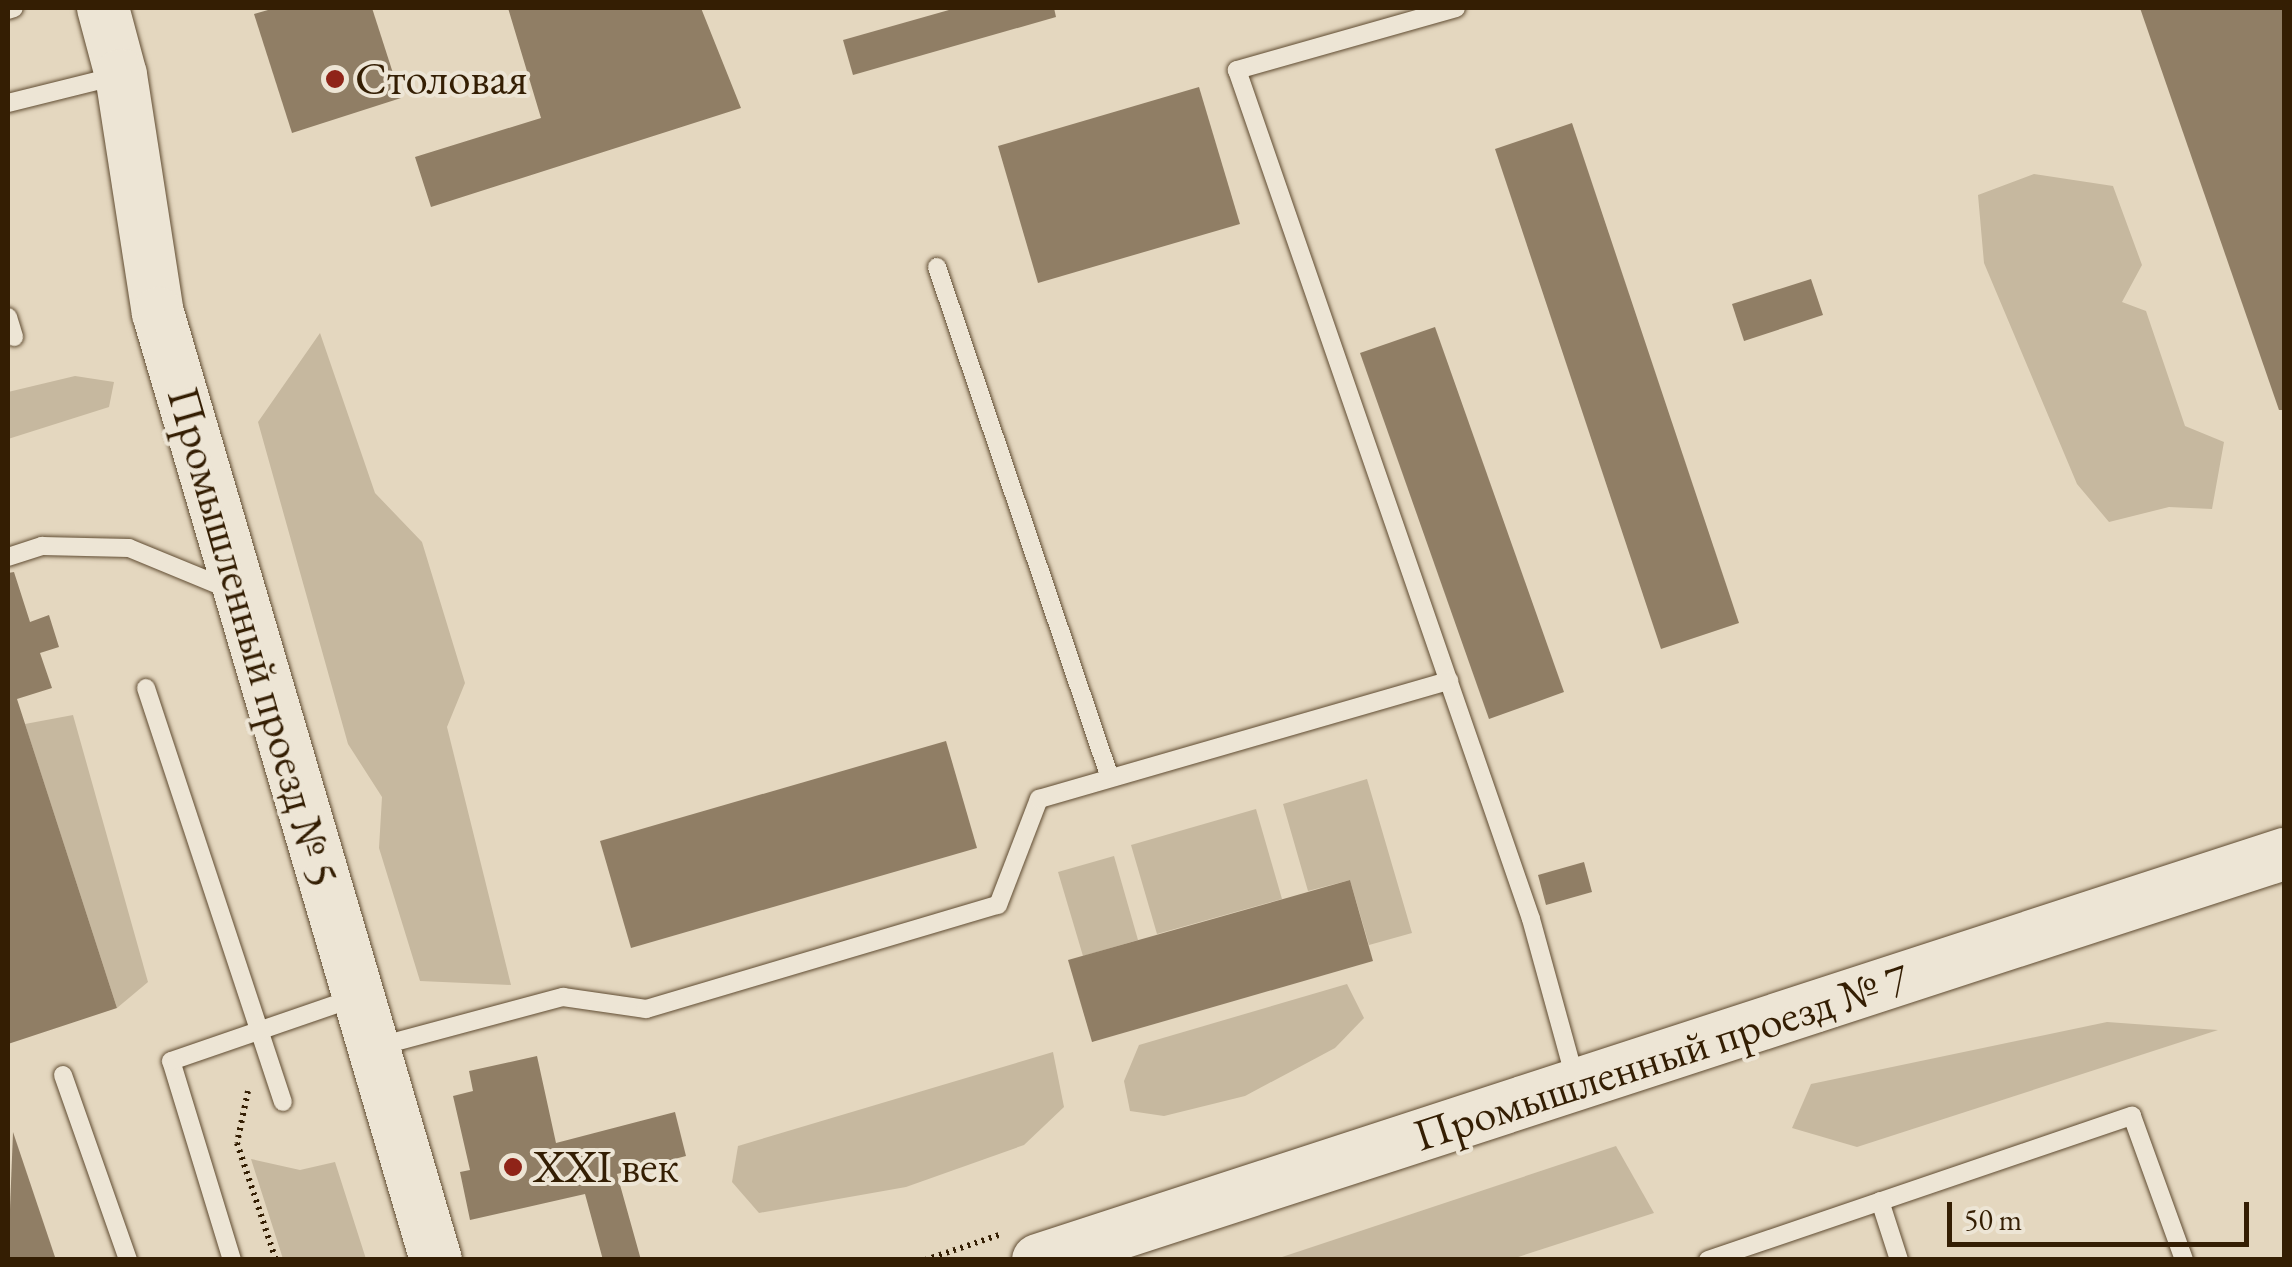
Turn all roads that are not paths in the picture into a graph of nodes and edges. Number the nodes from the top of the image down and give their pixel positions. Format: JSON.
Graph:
{"nodes":[{"id":1,"x":103,"y":8,"type":"edge"},
{"id":2,"x":1456,"y":8,"type":"edge"},
{"id":3,"x":121,"y":75,"type":"junction"},
{"id":4,"x":8,"y":104,"type":"edge"},
{"id":5,"x":937,"y":266,"type":"dead end"},
{"id":6,"x":8,"y":316,"type":"edge"},
{"id":7,"x":14,"y":337,"type":"dead end"},
{"id":8,"x":8,"y":557,"type":"edge"},
{"id":9,"x":240,"y":594,"type":"junction"},
{"id":10,"x":1448,"y":681,"type":"junction"},
{"id":11,"x":146,"y":688,"type":"dead end"},
{"id":12,"x":1110,"y":778,"type":"junction"},
{"id":13,"x":2284,"y":854,"type":"edge"},
{"id":14,"x":358,"y":997,"type":"junction"},
{"id":15,"x":260,"y":1031,"type":"junction"},
{"id":16,"x":374,"y":1048,"type":"junction"},
{"id":17,"x":63,"y":1075,"type":"dead end"},
{"id":18,"x":1577,"y":1085,"type":"junction"},
{"id":19,"x":284,"y":1102,"type":"dead end"},
{"id":20,"x":1880,"y":1201,"type":"junction"},
{"id":21,"x":128,"y":1260,"type":"edge"},
{"id":22,"x":232,"y":1260,"type":"edge"},
{"id":23,"x":436,"y":1260,"type":"edge"},
{"id":24,"x":1038,"y":1260,"type":"edge"},
{"id":25,"x":1708,"y":1260,"type":"edge"},
{"id":26,"x":1899,"y":1260,"type":"edge"},
{"id":27,"x":2184,"y":1260,"type":"edge"}],
"edges":[{"from":1,"to":3,"type":"street","name":"Промышленный проезд № 5"},
{"from":2,"to":10,"type":"lane"},
{"from":3,"to":4,"type":"lane"},
{"from":3,"to":9,"type":"street","name":"Промышленный проезд № 5"},
{"from":5,"to":12,"type":"lane"},
{"from":6,"to":7,"type":"lane"},
{"from":8,"to":9,"type":"lane"},
{"from":9,"to":14,"type":"street","name":"Промышленный проезд № 5"},
{"from":10,"to":12,"type":"lane"},
{"from":10,"to":18,"type":"lane"},
{"from":11,"to":15,"type":"lane"},
{"from":12,"to":16,"type":"lane"},
{"from":13,"to":18,"type":"street","name":"Промышленный проезд № 7"},
{"from":14,"to":15,"type":"lane"},
{"from":14,"to":16,"type":"street","name":"Промышленный проезд № 5"},
{"from":15,"to":19,"type":"lane"},
{"from":15,"to":22,"type":"lane"},
{"from":16,"to":23,"type":"street","name":"Промышленный проезд № 5"},
{"from":17,"to":21,"type":"lane"},
{"from":18,"to":24,"type":"street","name":"Промышленный проезд № 7"},
{"from":20,"to":25,"type":"lane"},
{"from":20,"to":26,"type":"lane"},
{"from":20,"to":27,"type":"lane"}]}
